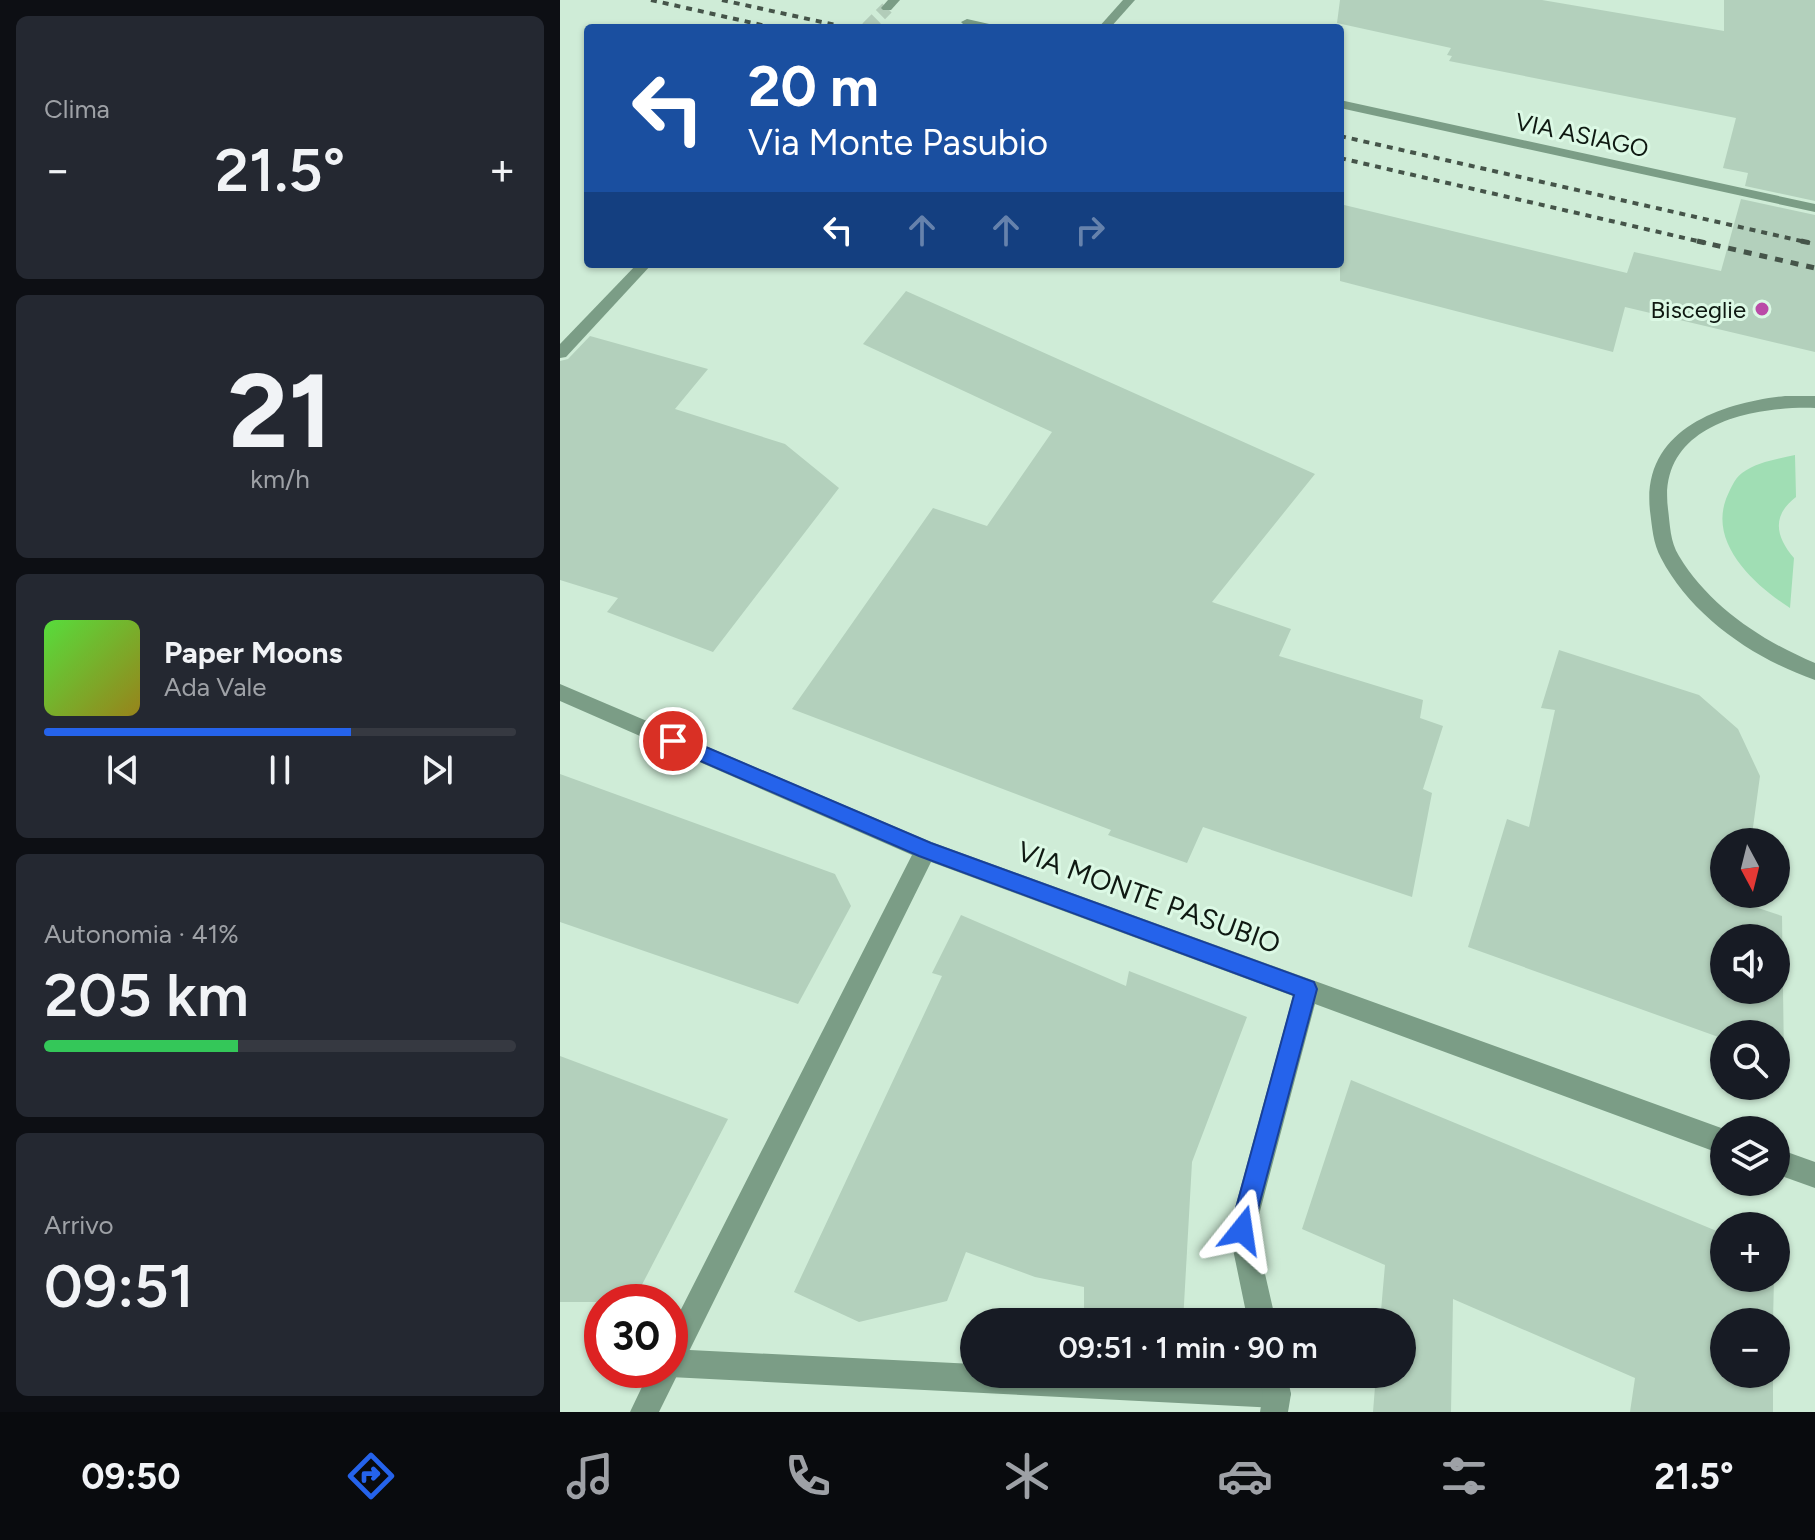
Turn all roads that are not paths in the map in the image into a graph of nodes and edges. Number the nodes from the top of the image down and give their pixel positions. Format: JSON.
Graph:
{"nodes":[{"id":1,"x":1129,"y":0,"type":"edge"},
{"id":2,"x":967,"y":22,"type":"dead end"},
{"id":3,"x":976,"y":24,"type":"edge"},
{"id":4,"x":1108,"y":24,"type":"edge"},
{"id":5,"x":1344,"y":105,"type":"edge"},
{"id":6,"x":1815,"y":208,"type":"edge"},
{"id":7,"x":641,"y":268,"type":"edge"},
{"id":8,"x":560,"y":353,"type":"edge"},
{"id":9,"x":1815,"y":402,"type":"edge"},
{"id":10,"x":1815,"y":672,"type":"edge"},
{"id":11,"x":560,"y":692,"type":"edge"},
{"id":12,"x":926,"y":850,"type":"junction"},
{"id":13,"x":1307,"y":989,"type":"junction"},
{"id":14,"x":1710,"y":1137,"type":"edge"},
{"id":15,"x":1790,"y":1166,"type":"edge"},
{"id":16,"x":1815,"y":1175,"type":"edge"},
{"id":17,"x":1259,"y":1308,"type":"edge"},
{"id":18,"x":688,"y":1325,"type":"edge"},
{"id":19,"x":688,"y":1362,"type":"edge"},
{"id":20,"x":656,"y":1388,"type":"edge"},
{"id":21,"x":1275,"y":1393,"type":"edge"},
{"id":22,"x":644,"y":1412,"type":"edge"}],
"edges":[{"from":1,"to":4,"type":"street"},
{"from":2,"to":3,"type":"street"},
{"from":5,"to":6,"type":"street","name":"VIA ASIAGO"},
{"from":7,"to":8,"type":"street"},
{"from":9,"to":10,"type":"street"},
{"from":11,"to":12,"type":"street","name":"VIA MONTE PASUBIO"},
{"from":12,"to":13,"type":"street","name":"VIA MONTE PASUBIO"},
{"from":12,"to":18,"type":"street"},
{"from":13,"to":14,"type":"street","name":"VIA MONTE PASUBIO"},
{"from":13,"to":17,"type":"street"},
{"from":15,"to":16,"type":"street"},
{"from":19,"to":21,"type":"street"},
{"from":20,"to":22,"type":"street"}]}
